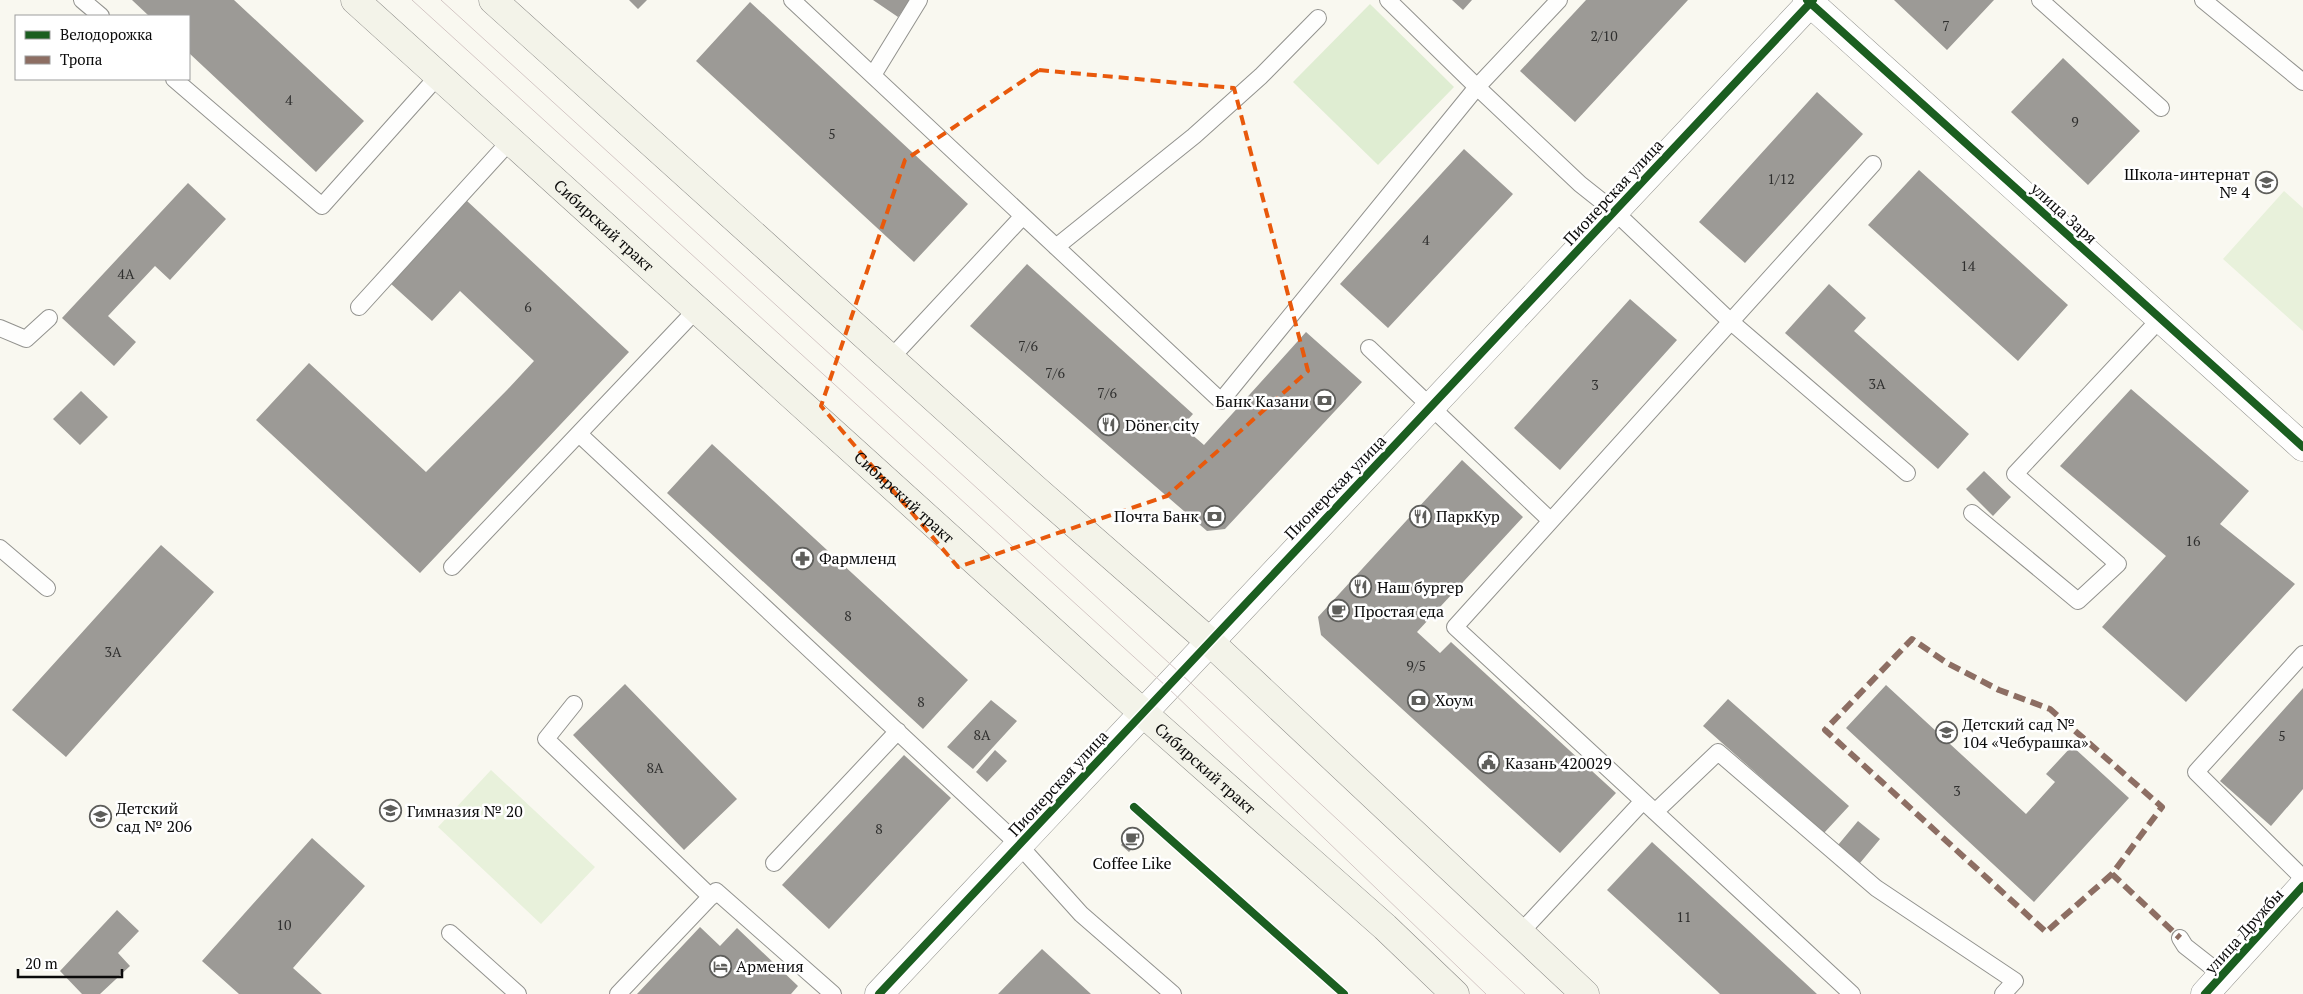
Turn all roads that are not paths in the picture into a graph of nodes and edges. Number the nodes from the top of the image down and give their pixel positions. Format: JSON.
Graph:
{"nodes":[{"id":1,"x":82,"y":0,"type":"edge"},
{"id":2,"x":355,"y":0,"type":"edge"},
{"id":3,"x":493,"y":0,"type":"edge"},
{"id":4,"x":792,"y":0,"type":"edge"},
{"id":5,"x":919,"y":0,"type":"edge"},
{"id":6,"x":1388,"y":0,"type":"edge"},
{"id":7,"x":1559,"y":0,"type":"edge"},
{"id":8,"x":2040,"y":0,"type":"edge"},
{"id":9,"x":2203,"y":0,"type":"edge"},
{"id":10,"x":1810,"y":1,"type":"edge"},
{"id":11,"x":100,"y":15,"type":"edge"},
{"id":12,"x":1318,"y":18,"type":"dead end"},
{"id":13,"x":438,"y":76,"type":"junction"},
{"id":14,"x":873,"y":76,"type":"junction"},
{"id":15,"x":175,"y":80,"type":"edge"},
{"id":16,"x":2303,"y":82,"type":"edge"},
{"id":17,"x":1477,"y":87,"type":"junction"},
{"id":18,"x":2161,"y":108,"type":"dead end"},
{"id":19,"x":510,"y":141,"type":"junction"},
{"id":20,"x":1873,"y":164,"type":"dead end"},
{"id":21,"x":1614,"y":211,"type":"junction"},
{"id":22,"x":1022,"y":216,"type":"junction"},
{"id":23,"x":1056,"y":247,"type":"junction"},
{"id":24,"x":359,"y":307,"type":"dead end"},
{"id":25,"x":697,"y":309,"type":"junction"},
{"id":26,"x":49,"y":318,"type":"dead end"},
{"id":27,"x":2160,"y":318,"type":"junction"},
{"id":28,"x":1730,"y":321,"type":"junction"},
{"id":29,"x":0,"y":328,"type":"edge"},
{"id":30,"x":1369,"y":348,"type":"dead end"},
{"id":31,"x":890,"y":359,"type":"junction"},
{"id":32,"x":1430,"y":407,"type":"junction"},
{"id":33,"x":579,"y":434,"type":"junction"},
{"id":34,"x":2303,"y":447,"type":"edge"},
{"id":35,"x":1907,"y":473,"type":"dead end"},
{"id":36,"x":1972,"y":513,"type":"dead end"},
{"id":37,"x":1550,"y":520,"type":"junction"},
{"id":38,"x":0,"y":548,"type":"edge"},
{"id":39,"x":452,"y":567,"type":"dead end"},
{"id":40,"x":48,"y":588,"type":"dead end"},
{"id":41,"x":1210,"y":642,"type":"junction"},
{"id":42,"x":2303,"y":654,"type":"edge"},
{"id":43,"x":574,"y":704,"type":"dead end"},
{"id":44,"x":1142,"y":714,"type":"junction"},
{"id":45,"x":898,"y":731,"type":"junction"},
{"id":46,"x":1649,"y":806,"type":"junction"},
{"id":47,"x":1019,"y":845,"type":"junction"},
{"id":48,"x":774,"y":863,"type":"dead end"},
{"id":49,"x":2303,"y":878,"type":"edge"},
{"id":50,"x":2303,"y":886,"type":"edge"},
{"id":51,"x":711,"y":897,"type":"junction"},
{"id":52,"x":450,"y":933,"type":"dead end"},
{"id":53,"x":1520,"y":933,"type":"junction"},
{"id":54,"x":2180,"y":938,"type":"dead end"},
{"id":55,"x":2213,"y":985,"type":"edge"},
{"id":56,"x":518,"y":994,"type":"edge"},
{"id":57,"x":618,"y":994,"type":"edge"},
{"id":58,"x":833,"y":994,"type":"edge"},
{"id":59,"x":879,"y":994,"type":"edge"},
{"id":60,"x":1173,"y":994,"type":"edge"},
{"id":61,"x":1455,"y":994,"type":"edge"},
{"id":62,"x":1585,"y":994,"type":"edge"},
{"id":63,"x":1852,"y":994,"type":"edge"},
{"id":64,"x":2003,"y":994,"type":"edge"}],
"edges":[{"from":1,"to":11,"type":"lane"},
{"from":2,"to":13,"type":"main road","name":"Сибирский тракт"},
{"from":3,"to":31,"type":"main road"},
{"from":4,"to":14,"type":"lane"},
{"from":5,"to":14,"type":"lane"},
{"from":6,"to":17,"type":"lane"},
{"from":7,"to":17,"type":"lane"},
{"from":8,"to":18,"type":"lane"},
{"from":9,"to":16,"type":"lane"},
{"from":10,"to":21,"type":"street","name":"Пионерская улица"},
{"from":10,"to":27,"type":"street","name":"улица Заря"},
{"from":12,"to":23,"type":"lane"},
{"from":13,"to":15,"type":"lane"},
{"from":13,"to":19,"type":"main road","name":"Сибирский тракт"},
{"from":14,"to":22,"type":"lane"},
{"from":17,"to":21,"type":"lane"},
{"from":17,"to":23,"type":"lane"},
{"from":19,"to":24,"type":"lane"},
{"from":19,"to":25,"type":"main road","name":"Сибирский тракт"},
{"from":20,"to":28,"type":"lane"},
{"from":21,"to":28,"type":"lane"},
{"from":21,"to":32,"type":"street","name":"Пионерская улица"},
{"from":22,"to":23,"type":"lane"},
{"from":22,"to":31,"type":"lane"},
{"from":25,"to":33,"type":"lane"},
{"from":25,"to":44,"type":"main road","name":"Сибирский тракт"},
{"from":26,"to":29,"type":"lane"},
{"from":27,"to":34,"type":"street","name":"улица Заря"},
{"from":27,"to":36,"type":"lane"},
{"from":28,"to":35,"type":"lane"},
{"from":28,"to":37,"type":"lane"},
{"from":30,"to":32,"type":"lane"},
{"from":31,"to":41,"type":"main road"},
{"from":32,"to":37,"type":"lane"},
{"from":32,"to":41,"type":"street","name":"Пионерская улица"},
{"from":33,"to":39,"type":"lane"},
{"from":33,"to":45,"type":"lane"},
{"from":37,"to":46,"type":"lane"},
{"from":38,"to":40,"type":"lane"},
{"from":41,"to":44,"type":"street","name":"Пионерская улица"},
{"from":41,"to":53,"type":"main road"},
{"from":42,"to":49,"type":"lane"},
{"from":43,"to":51,"type":"lane"},
{"from":44,"to":47,"type":"street","name":"Пионерская улица"},
{"from":44,"to":61,"type":"main road","name":"Сибирский тракт"},
{"from":45,"to":47,"type":"lane"},
{"from":45,"to":48,"type":"lane"},
{"from":46,"to":53,"type":"lane"},
{"from":46,"to":63,"type":"lane"},
{"from":46,"to":64,"type":"lane"},
{"from":47,"to":59,"type":"street","name":"Пионерская улица"},
{"from":47,"to":60,"type":"lane"},
{"from":50,"to":55,"type":"street","name":"улица Дружбы"},
{"from":51,"to":57,"type":"lane"},
{"from":51,"to":58,"type":"lane"},
{"from":52,"to":56,"type":"lane"},
{"from":53,"to":62,"type":"main road"},
{"from":54,"to":55,"type":"lane"}]}
